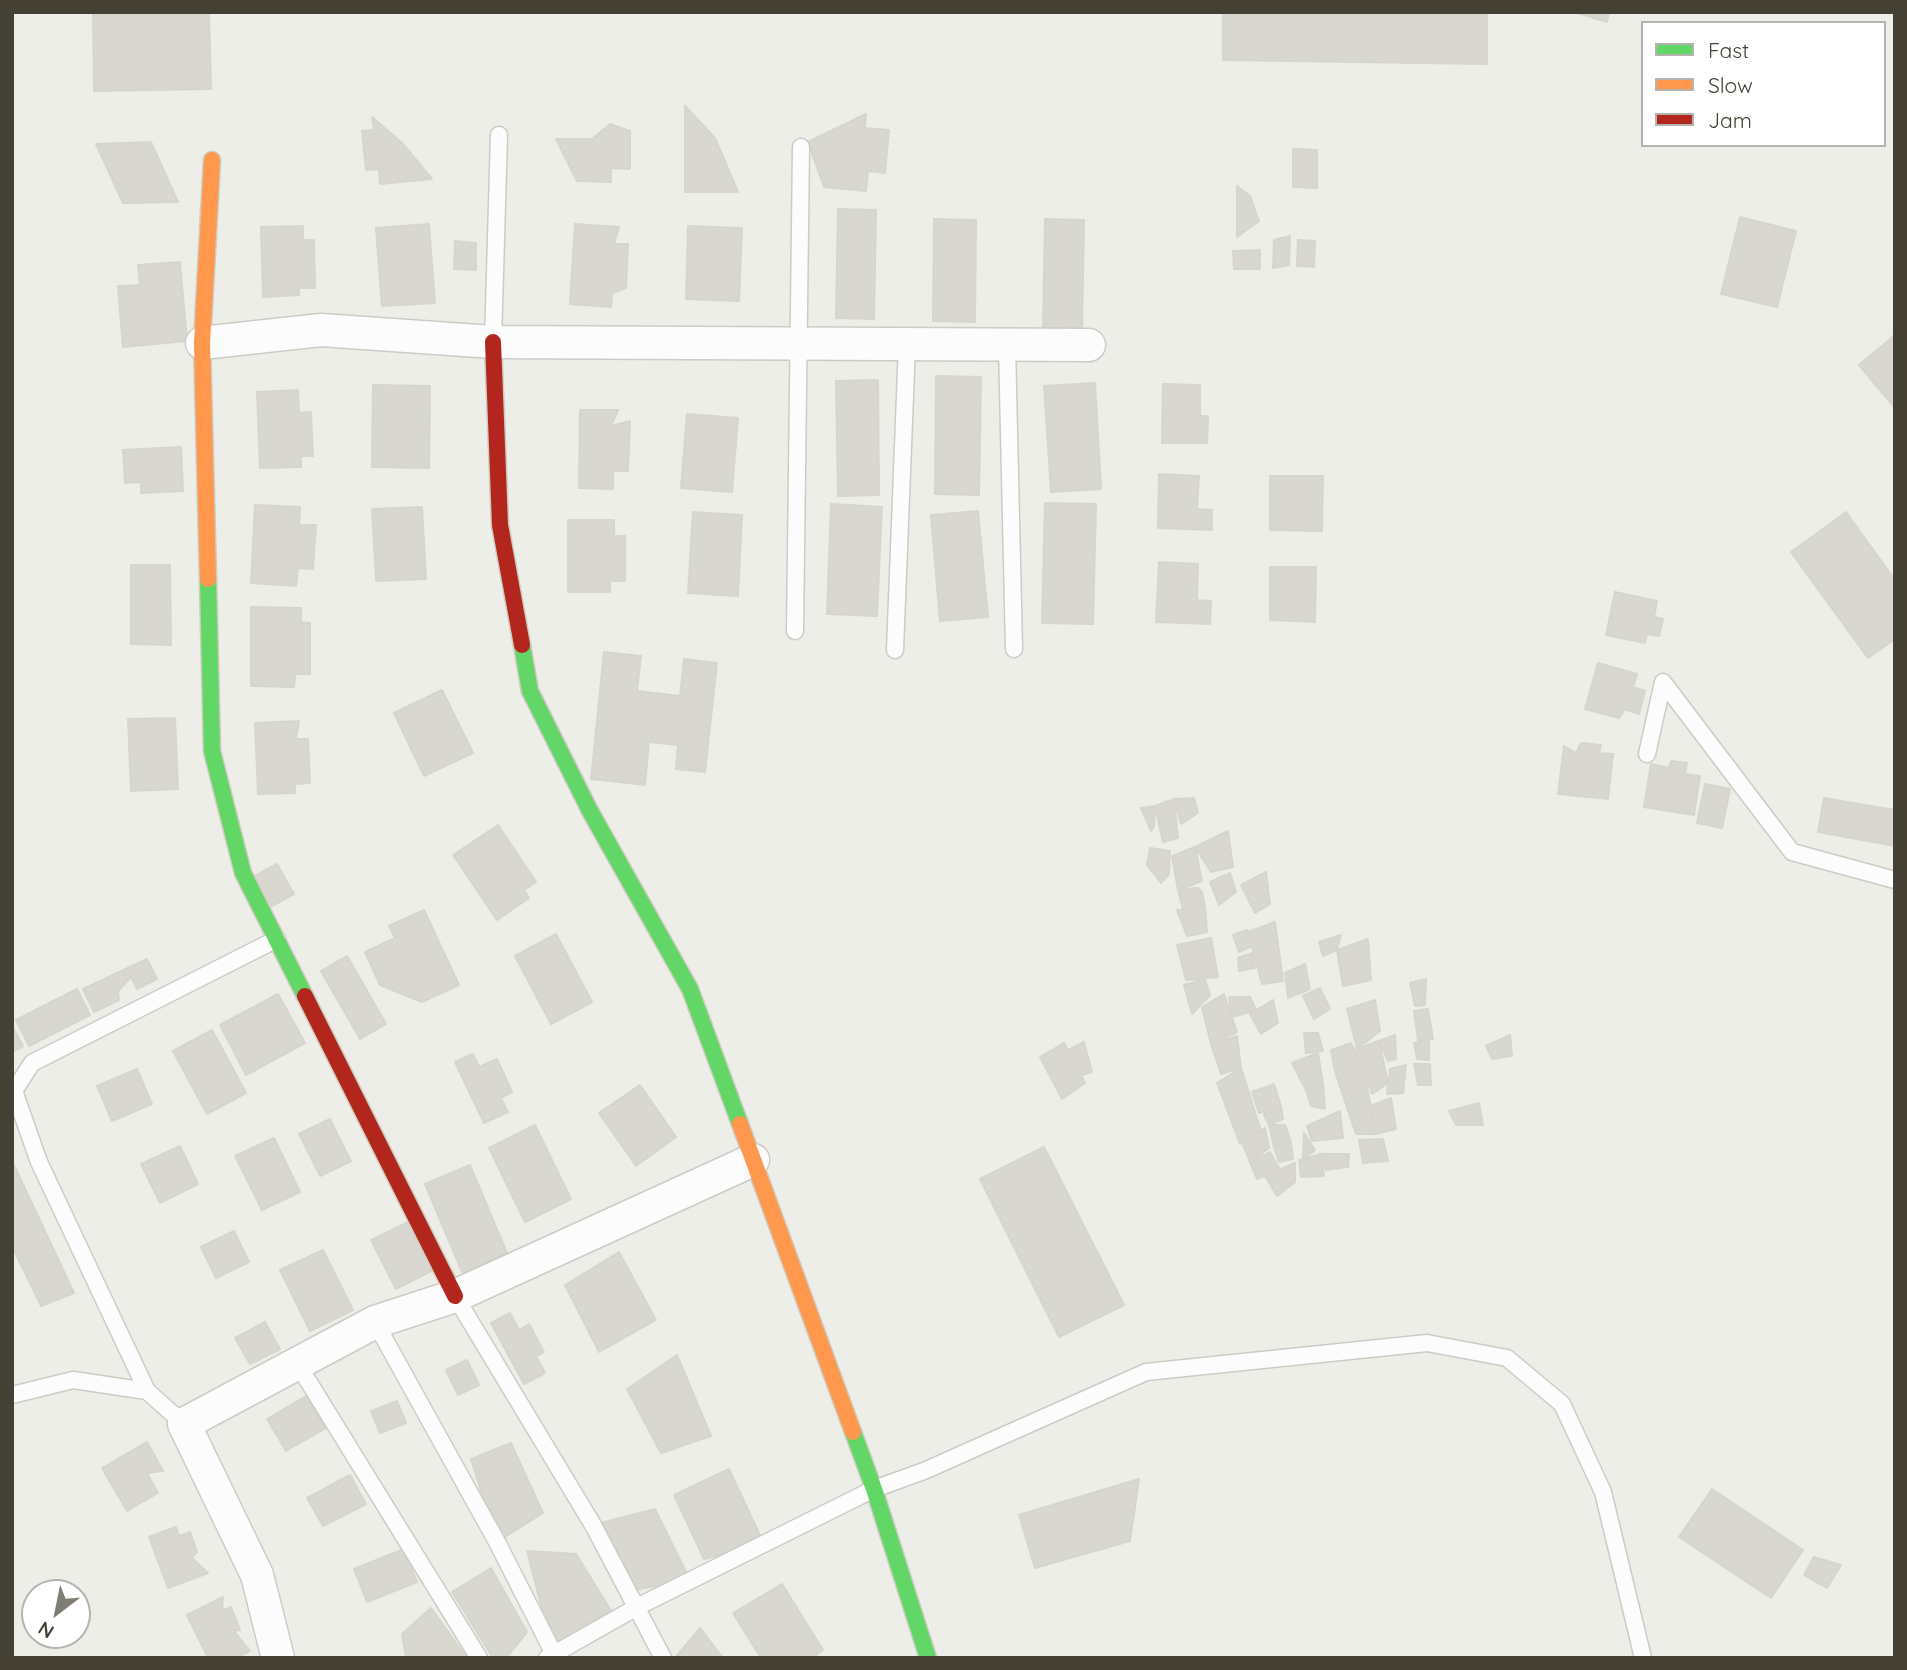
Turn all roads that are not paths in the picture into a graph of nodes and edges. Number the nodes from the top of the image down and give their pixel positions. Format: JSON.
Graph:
{"nodes":[{"id":1,"x":499,"y":135,"type":"dead end"},
{"id":2,"x":801,"y":147,"type":"dead end"},
{"id":3,"x":212,"y":160,"type":"dead end"},
{"id":4,"x":493,"y":342,"type":"junction"},
{"id":5,"x":202,"y":343,"type":"junction"},
{"id":6,"x":799,"y":344,"type":"junction"},
{"id":7,"x":907,"y":345,"type":"junction"},
{"id":8,"x":1007,"y":345,"type":"junction"},
{"id":9,"x":1089,"y":345,"type":"dead end"},
{"id":10,"x":794,"y":631,"type":"dead end"},
{"id":11,"x":1014,"y":649,"type":"dead end"},
{"id":12,"x":895,"y":650,"type":"dead end"},
{"id":13,"x":1647,"y":754,"type":"dead end"},
{"id":14,"x":1895,"y":880,"type":"edge"},
{"id":15,"x":277,"y":939,"type":"junction"},
{"id":16,"x":753,"y":1160,"type":"junction"},
{"id":17,"x":455,"y":1296,"type":"junction"},
{"id":18,"x":375,"y":1322,"type":"junction"},
{"id":19,"x":297,"y":1363,"type":"junction"},
{"id":20,"x":147,"y":1391,"type":"junction"},
{"id":21,"x":12,"y":1395,"type":"edge"},
{"id":22,"x":184,"y":1424,"type":"junction"},
{"id":23,"x":874,"y":1489,"type":"junction"},
{"id":24,"x":637,"y":1607,"type":"junction"},
{"id":25,"x":552,"y":1657,"type":"edge"},
{"id":26,"x":278,"y":1658,"type":"edge"},
{"id":27,"x":479,"y":1658,"type":"edge"},
{"id":28,"x":663,"y":1658,"type":"edge"},
{"id":29,"x":928,"y":1658,"type":"edge"},
{"id":30,"x":1643,"y":1658,"type":"edge"}],
"edges":[{"from":1,"to":4,"type":"lane"},
{"from":2,"to":6,"type":"lane"},
{"from":3,"to":5,"type":"street"},
{"from":4,"to":5,"type":"street"},
{"from":4,"to":6,"type":"street"},
{"from":4,"to":16,"type":"street"},
{"from":5,"to":15,"type":"street"},
{"from":6,"to":7,"type":"street"},
{"from":6,"to":10,"type":"lane"},
{"from":7,"to":8,"type":"street"},
{"from":7,"to":12,"type":"lane"},
{"from":8,"to":9,"type":"street"},
{"from":8,"to":11,"type":"lane"},
{"from":13,"to":14,"type":"lane"},
{"from":15,"to":17,"type":"street"},
{"from":15,"to":20,"type":"lane"},
{"from":16,"to":17,"type":"street"},
{"from":16,"to":23,"type":"street"},
{"from":17,"to":18,"type":"street"},
{"from":17,"to":24,"type":"lane"},
{"from":18,"to":19,"type":"street"},
{"from":18,"to":25,"type":"lane"},
{"from":19,"to":22,"type":"street"},
{"from":19,"to":27,"type":"lane"},
{"from":20,"to":21,"type":"lane"},
{"from":20,"to":22,"type":"lane"},
{"from":22,"to":26,"type":"street"},
{"from":23,"to":24,"type":"lane"},
{"from":23,"to":29,"type":"street"},
{"from":23,"to":30,"type":"lane"},
{"from":24,"to":25,"type":"lane"},
{"from":24,"to":28,"type":"lane"}]}
